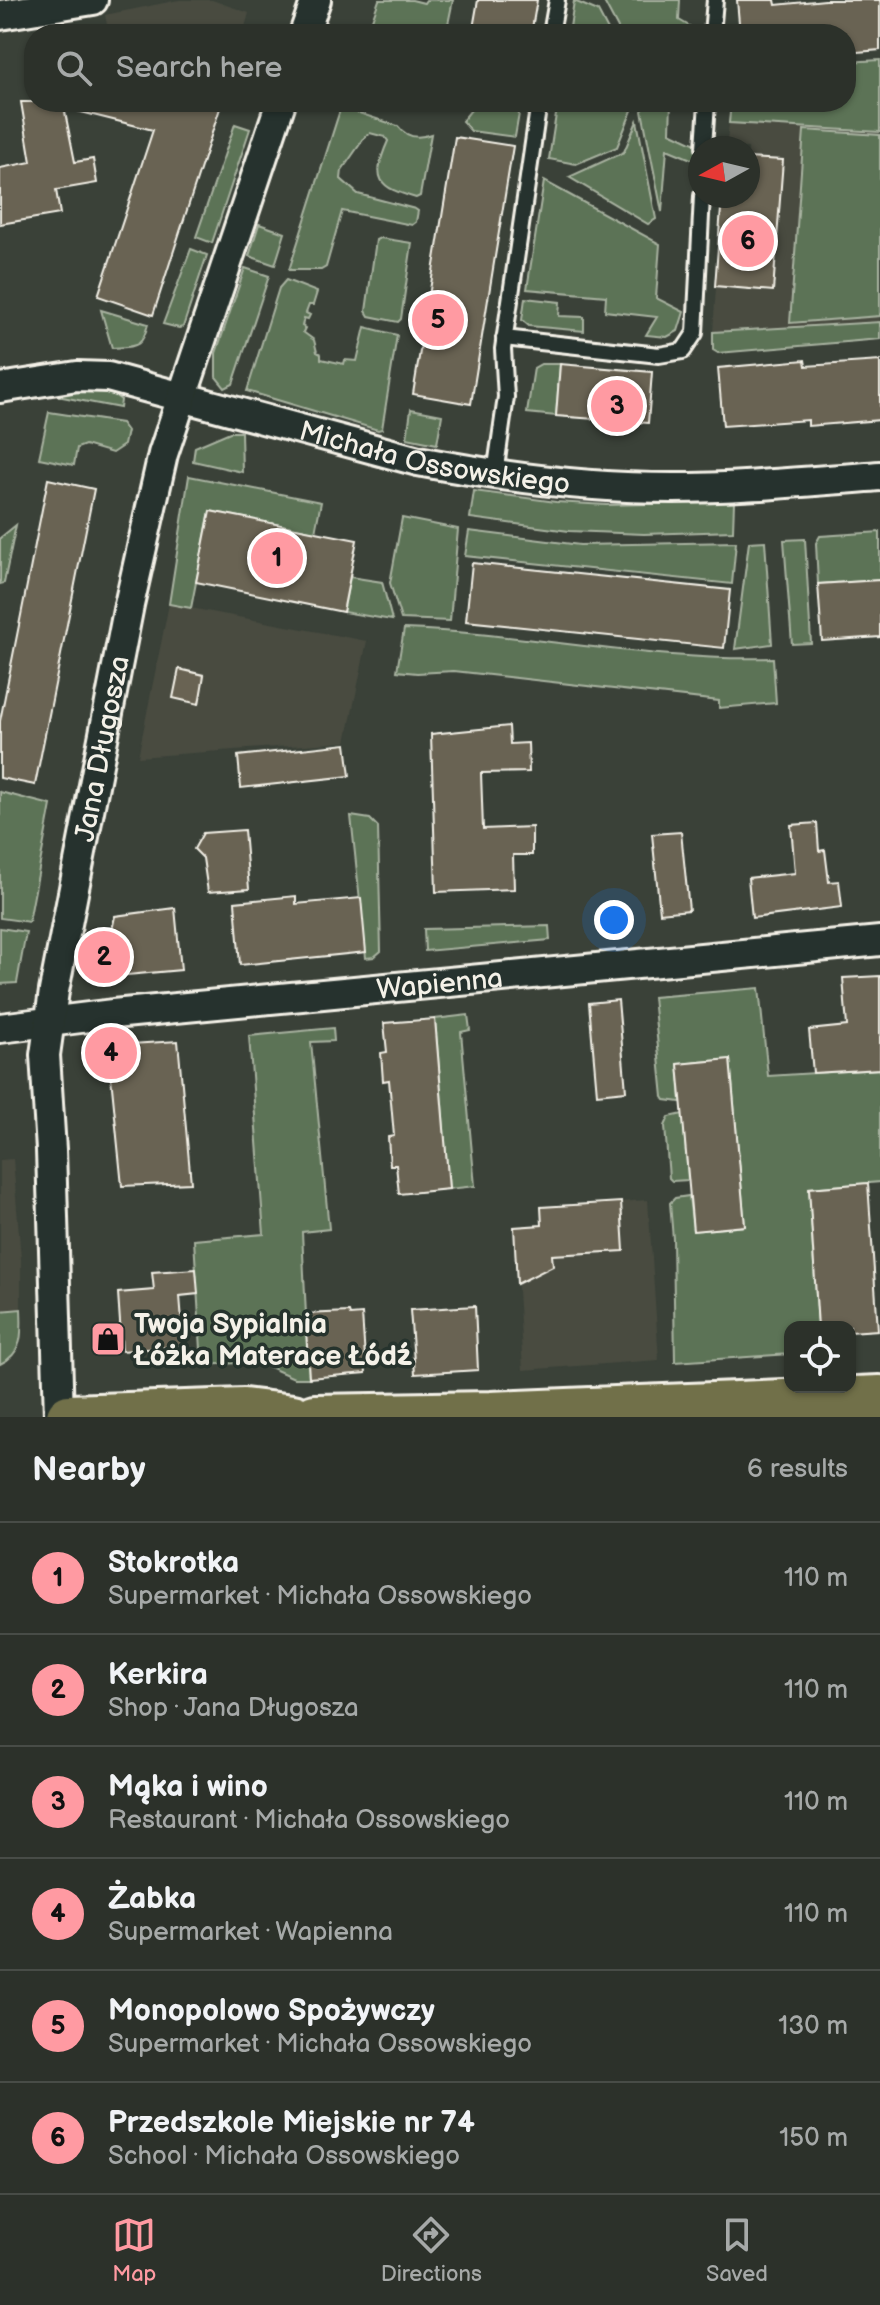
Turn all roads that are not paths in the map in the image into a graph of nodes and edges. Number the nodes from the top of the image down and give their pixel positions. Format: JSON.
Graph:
{"nodes":[{"id":1,"x":93,"y":0,"type":"edge"},
{"id":2,"x":316,"y":0,"type":"edge"},
{"id":3,"x":557,"y":0,"type":"edge"},
{"id":4,"x":715,"y":0,"type":"edge"},
{"id":5,"x":0,"y":15,"type":"edge"},
{"id":6,"x":308,"y":24,"type":"edge"},
{"id":7,"x":553,"y":24,"type":"edge"},
{"id":8,"x":713,"y":24,"type":"edge"},
{"id":9,"x":278,"y":112,"type":"edge"},
{"id":10,"x":538,"y":112,"type":"edge"},
{"id":11,"x":706,"y":112,"type":"edge"},
{"id":12,"x":705,"y":136,"type":"edge"},
{"id":13,"x":701,"y":208,"type":"edge"},
{"id":14,"x":504,"y":338,"type":"junction"},
{"id":15,"x":0,"y":388,"type":"edge"},
{"id":16,"x":182,"y":398,"type":"junction"},
{"id":17,"x":495,"y":474,"type":"junction"},
{"id":18,"x":880,"y":476,"type":"edge"},
{"id":19,"x":880,"y":941,"type":"edge"},
{"id":20,"x":49,"y":1022,"type":"junction"},
{"id":21,"x":0,"y":1028,"type":"edge"},
{"id":22,"x":880,"y":1398,"type":"edge"},
{"id":23,"x":59,"y":1417,"type":"edge"},
{"id":24,"x":69,"y":1417,"type":"edge"},
{"id":25,"x":293,"y":1417,"type":"edge"},
{"id":26,"x":315,"y":1417,"type":"edge"}],
"edges":[{"from":1,"to":5,"type":"street"},
{"from":2,"to":6,"type":"street"},
{"from":3,"to":7,"type":"lane"},
{"from":4,"to":8,"type":"lane"},
{"from":9,"to":16,"type":"street","name":"Jana Długosza"},
{"from":10,"to":14,"type":"lane"},
{"from":11,"to":12,"type":"lane"},
{"from":13,"to":14,"type":"lane"},
{"from":14,"to":17,"type":"lane"},
{"from":15,"to":16,"type":"street","name":"Michała Ossowskiego"},
{"from":16,"to":17,"type":"street","name":"Michała Ossowskiego"},
{"from":16,"to":20,"type":"street","name":"Jana Długosza"},
{"from":17,"to":18,"type":"street","name":"Michała Ossowskiego"},
{"from":19,"to":20,"type":"street","name":"Wapienna"},
{"from":20,"to":21,"type":"street","name":"Wapienna"},
{"from":20,"to":23,"type":"street","name":"Jana Długosza"},
{"from":22,"to":26,"type":"main road"},
{"from":24,"to":25,"type":"main road"}]}
